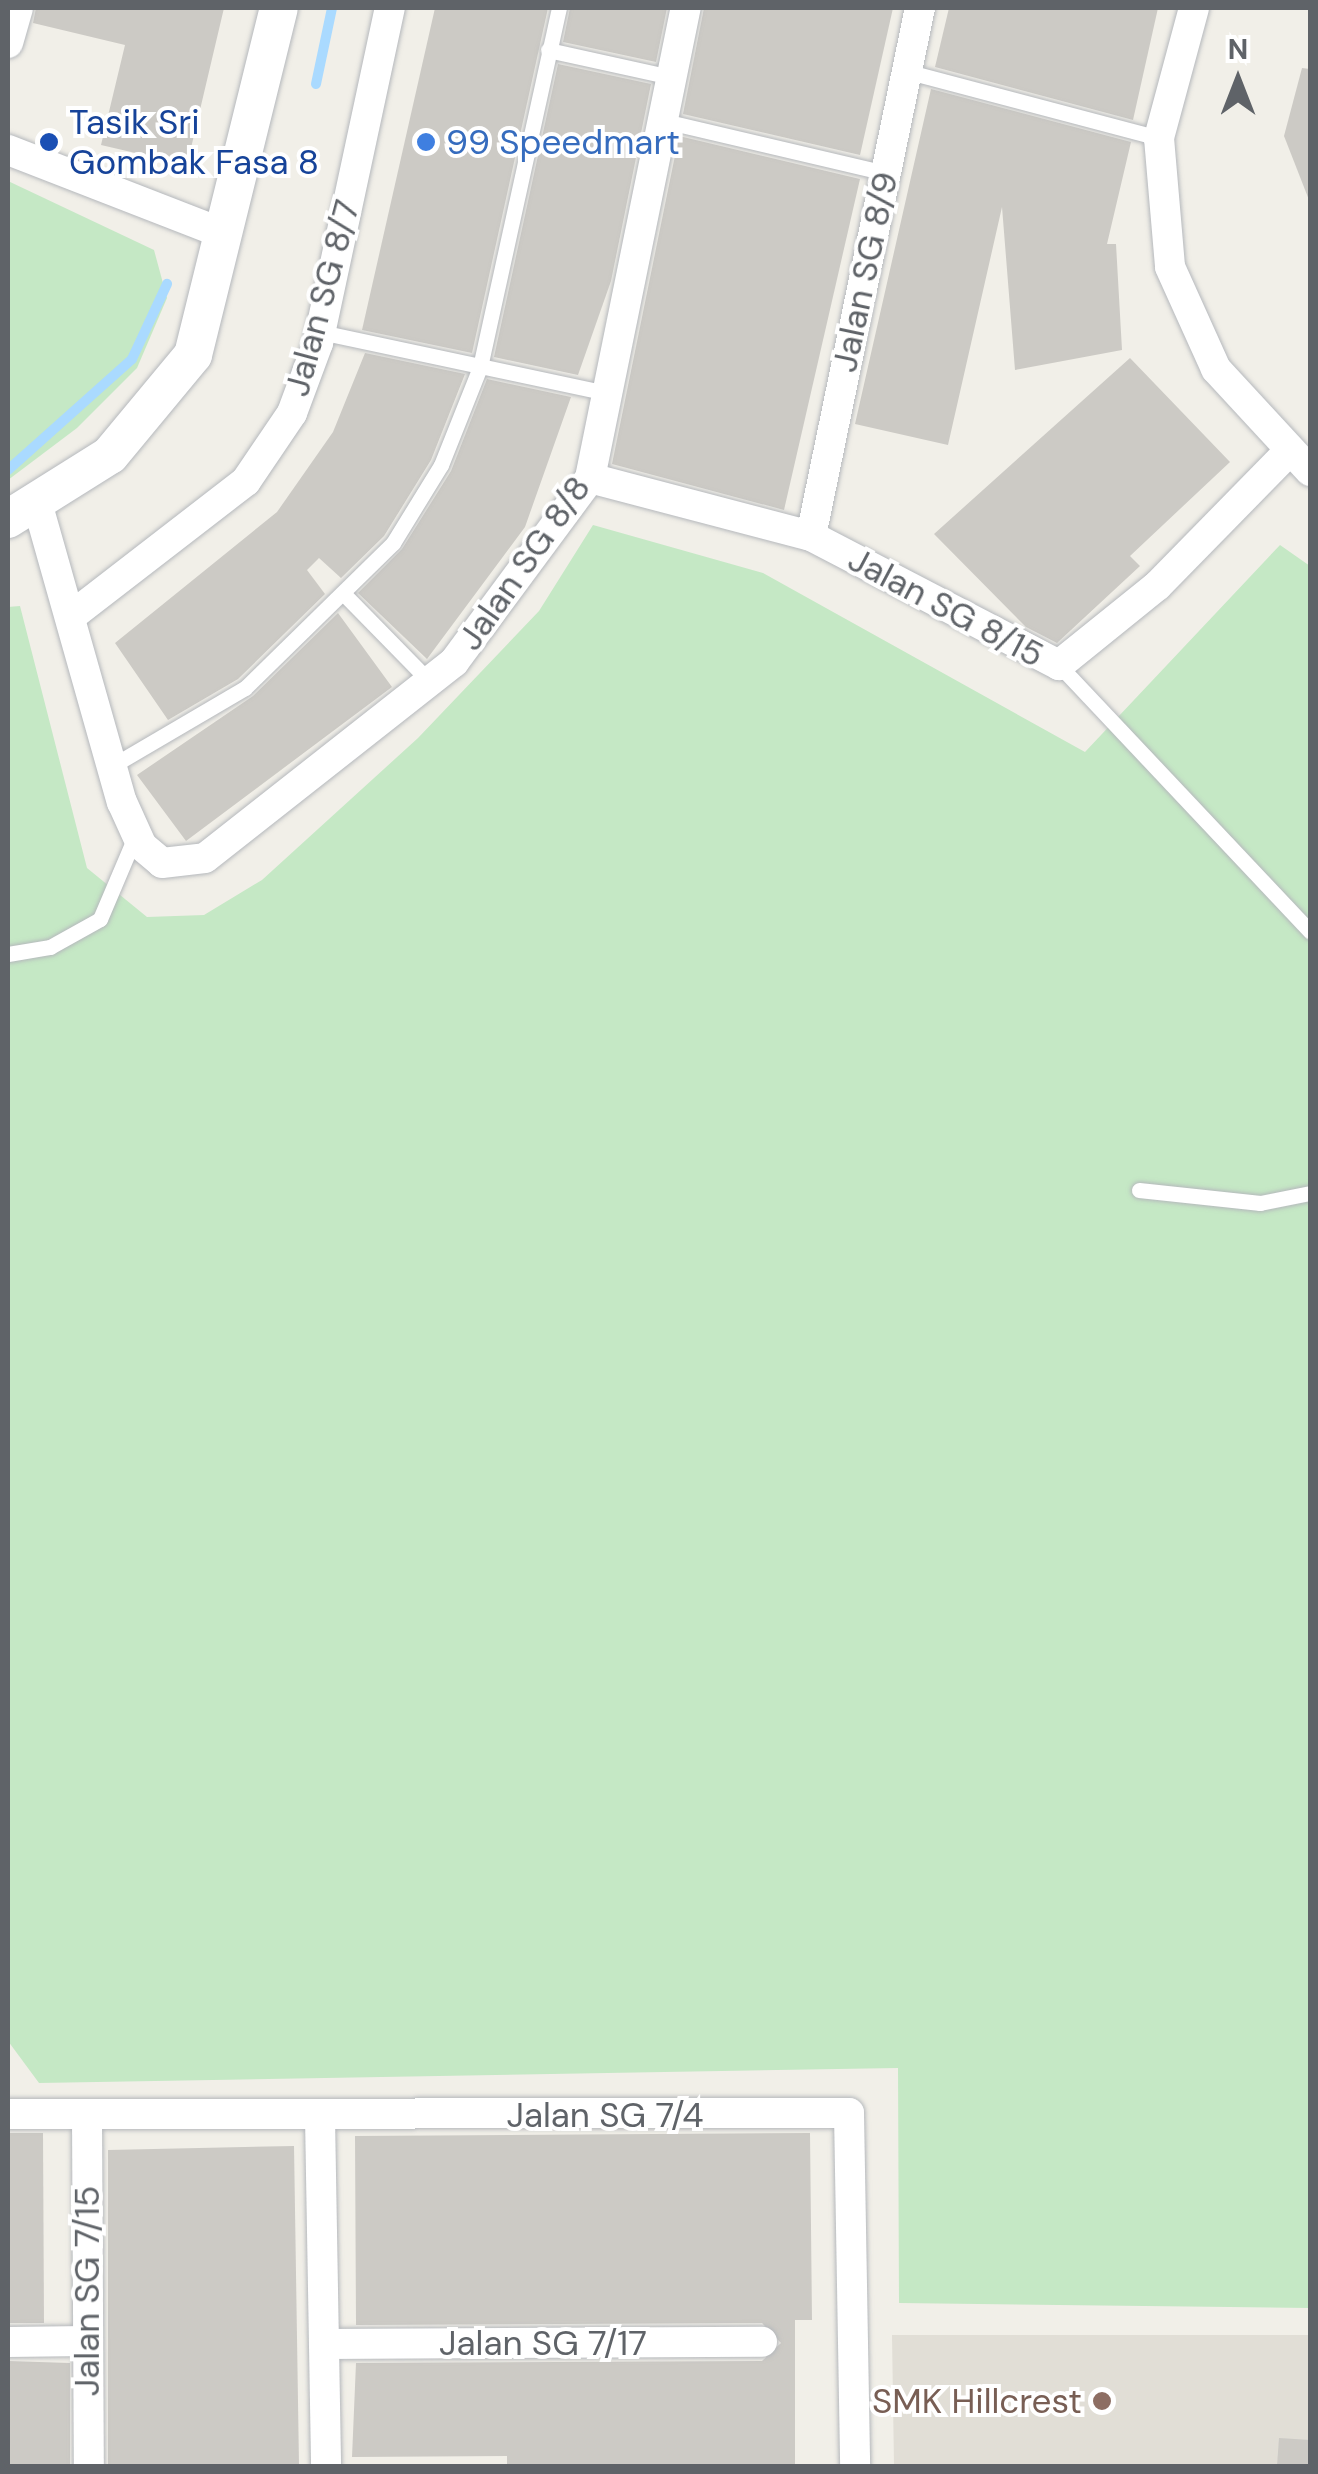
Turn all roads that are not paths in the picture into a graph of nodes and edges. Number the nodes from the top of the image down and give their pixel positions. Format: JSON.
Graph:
{"nodes":[{"id":1,"x":18,"y":8,"type":"edge"},
{"id":2,"x":278,"y":8,"type":"edge"},
{"id":3,"x":390,"y":8,"type":"edge"},
{"id":4,"x":559,"y":8,"type":"edge"},
{"id":5,"x":686,"y":8,"type":"edge"},
{"id":6,"x":920,"y":8,"type":"edge"},
{"id":7,"x":1194,"y":8,"type":"edge"},
{"id":8,"x":8,"y":43,"type":"edge"},
{"id":9,"x":548,"y":50,"type":"junction"},
{"id":10,"x":905,"y":72,"type":"junction"},
{"id":11,"x":674,"y":78,"type":"junction"},
{"id":12,"x":664,"y":121,"type":"junction"},
{"id":13,"x":1160,"y":138,"type":"junction"},
{"id":14,"x":8,"y":150,"type":"edge"},
{"id":15,"x":886,"y":173,"type":"junction"},
{"id":16,"x":225,"y":234,"type":"junction"},
{"id":17,"x":320,"y":332,"type":"junction"},
{"id":18,"x":480,"y":367,"type":"junction"},
{"id":19,"x":606,"y":393,"type":"junction"},
{"id":20,"x":1300,"y":461,"type":"edge"},
{"id":21,"x":590,"y":478,"type":"junction"},
{"id":22,"x":23,"y":512,"type":"edge"},
{"id":23,"x":810,"y":536,"type":"junction"},
{"id":24,"x":342,"y":594,"type":"junction"},
{"id":25,"x":74,"y":614,"type":"junction"},
{"id":26,"x":1059,"y":665,"type":"junction"},
{"id":27,"x":432,"y":684,"type":"junction"},
{"id":28,"x":112,"y":766,"type":"junction"},
{"id":29,"x":136,"y":834,"type":"junction"},
{"id":30,"x":1310,"y":931,"type":"edge"},
{"id":31,"x":8,"y":954,"type":"edge"},
{"id":32,"x":1139,"y":1190,"type":"dead end"},
{"id":33,"x":1310,"y":1193,"type":"edge"},
{"id":34,"x":8,"y":2114,"type":"edge"},
{"id":35,"x":87,"y":2116,"type":"junction"},
{"id":36,"x":320,"y":2117,"type":"junction"},
{"id":37,"x":86,"y":2341,"type":"junction"},
{"id":38,"x":8,"y":2342,"type":"edge"},
{"id":39,"x":762,"y":2342,"type":"dead end"},
{"id":40,"x":324,"y":2344,"type":"junction"},
{"id":41,"x":89,"y":2466,"type":"edge"},
{"id":42,"x":326,"y":2466,"type":"edge"},
{"id":43,"x":856,"y":2466,"type":"edge"}],
"edges":[{"from":1,"to":8,"type":"street"},
{"from":2,"to":16,"type":"street"},
{"from":3,"to":17,"type":"street","name":"Jalan SG 8/7"},
{"from":4,"to":9,"type":"lane"},
{"from":5,"to":11,"type":"street","name":"Jalan SG 8/8"},
{"from":6,"to":10,"type":"street","name":"Jalan SG 8/9"},
{"from":7,"to":13,"type":"street"},
{"from":9,"to":11,"type":"lane"},
{"from":9,"to":18,"type":"lane"},
{"from":10,"to":13,"type":"lane"},
{"from":10,"to":15,"type":"street","name":"Jalan SG 8/9"},
{"from":11,"to":12,"type":"street","name":"Jalan SG 8/8"},
{"from":12,"to":15,"type":"lane"},
{"from":12,"to":19,"type":"street","name":"Jalan SG 8/8"},
{"from":13,"to":20,"type":"street"},
{"from":14,"to":16,"type":"street"},
{"from":15,"to":23,"type":"street","name":"Jalan SG 8/9"},
{"from":16,"to":22,"type":"street"},
{"from":17,"to":18,"type":"lane"},
{"from":17,"to":25,"type":"street","name":"Jalan SG 8/7"},
{"from":18,"to":19,"type":"lane"},
{"from":18,"to":24,"type":"lane"},
{"from":19,"to":21,"type":"street","name":"Jalan SG 8/8"},
{"from":20,"to":26,"type":"street","name":"Jalan SG 8/15"},
{"from":21,"to":23,"type":"street","name":"Jalan SG 8/15"},
{"from":21,"to":27,"type":"street","name":"Jalan SG 8/8"},
{"from":22,"to":25,"type":"street"},
{"from":23,"to":26,"type":"street","name":"Jalan SG 8/15"},
{"from":24,"to":27,"type":"lane"},
{"from":24,"to":28,"type":"lane"},
{"from":25,"to":28,"type":"street"},
{"from":26,"to":30,"type":"lane"},
{"from":27,"to":29,"type":"street","name":"Jalan SG 8/8"},
{"from":28,"to":29,"type":"street"},
{"from":29,"to":31,"type":"lane"},
{"from":32,"to":33,"type":"lane"},
{"from":34,"to":35,"type":"street","name":"Jalan SG 7/4"},
{"from":35,"to":36,"type":"street","name":"Jalan SG 7/4"},
{"from":35,"to":37,"type":"street","name":"Jalan SG 7/15"},
{"from":36,"to":40,"type":"street"},
{"from":36,"to":43,"type":"street","name":"Jalan SG 7/4"},
{"from":37,"to":38,"type":"street"},
{"from":37,"to":41,"type":"street","name":"Jalan SG 7/15"},
{"from":39,"to":40,"type":"street","name":"Jalan SG 7/17"},
{"from":40,"to":42,"type":"street"}]}
